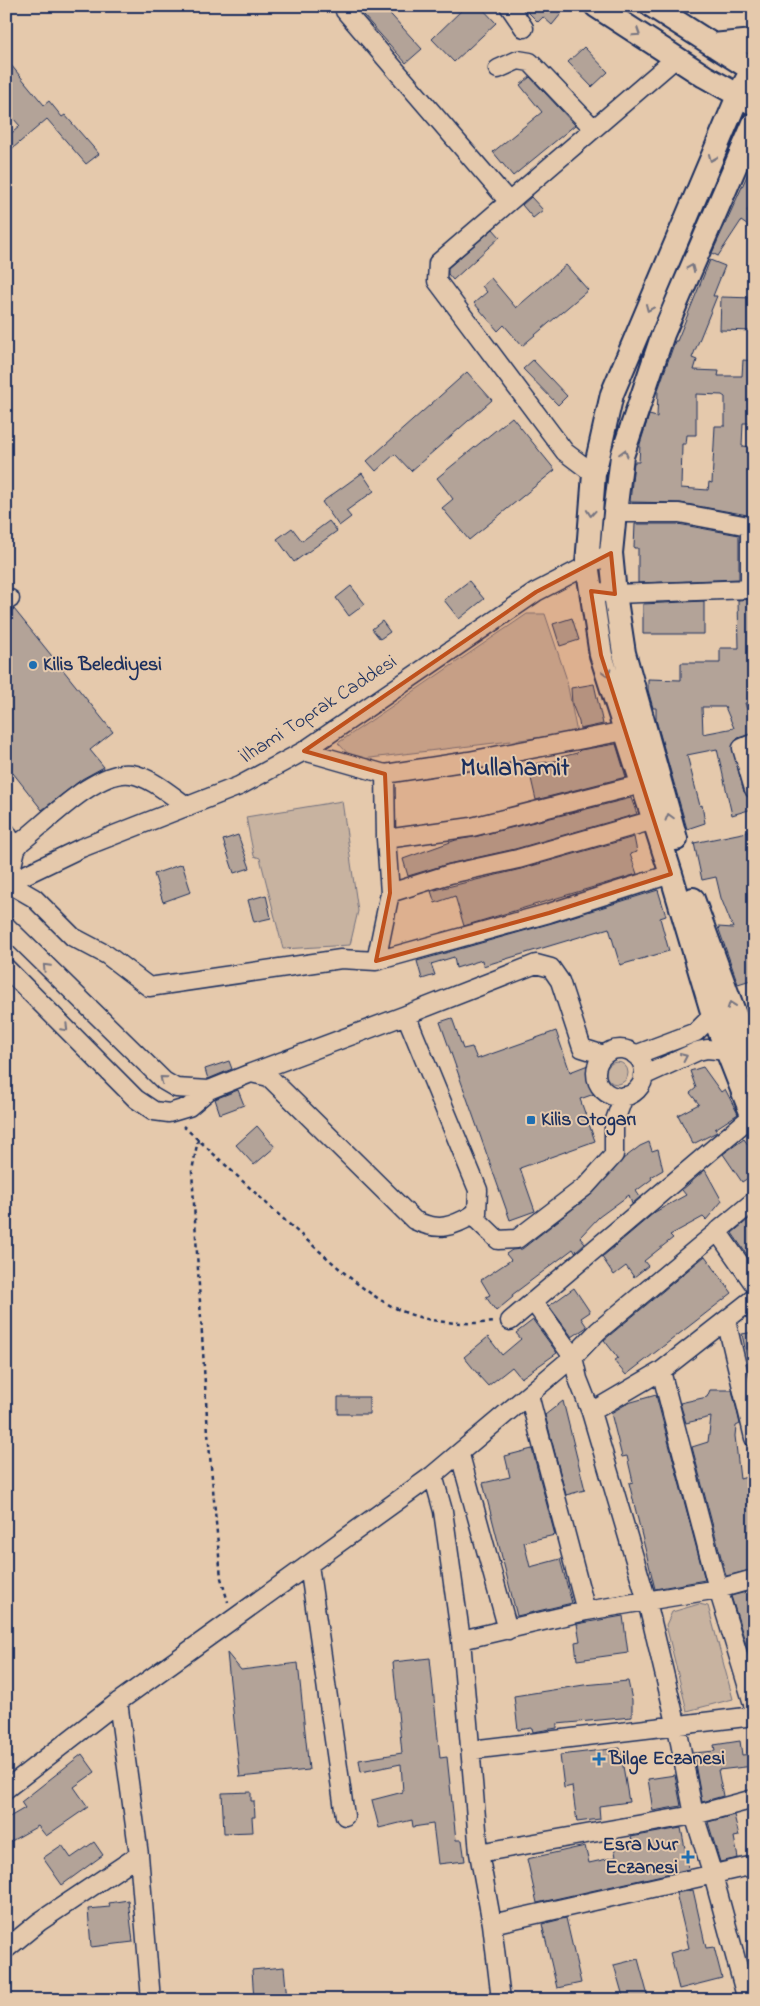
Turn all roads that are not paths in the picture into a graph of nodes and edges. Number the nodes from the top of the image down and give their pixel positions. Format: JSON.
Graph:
{"nodes":[{"id":1,"x":344,"y":6,"type":"edge"},
{"id":2,"x":509,"y":6,"type":"edge"},
{"id":3,"x":596,"y":6,"type":"edge"},
{"id":4,"x":652,"y":6,"type":"edge"},
{"id":5,"x":524,"y":28,"type":"dead end"},
{"id":6,"x":754,"y":41,"type":"edge"},
{"id":7,"x":713,"y":44,"type":"junction"},
{"id":8,"x":676,"y":58,"type":"junction"},
{"id":9,"x":498,"y":69,"type":"dead end"},
{"id":10,"x":753,"y":69,"type":"edge"},
{"id":11,"x":704,"y":76,"type":"junction"},
{"id":12,"x":746,"y":100,"type":"edge"},
{"id":13,"x":726,"y":123,"type":"junction"},
{"id":14,"x":754,"y":123,"type":"edge"},
{"id":15,"x":594,"y":129,"type":"junction"},
{"id":16,"x":509,"y":202,"type":"junction"},
{"id":17,"x":594,"y":474,"type":"junction"},
{"id":18,"x":615,"y":513,"type":"junction"},
{"id":19,"x":754,"y":528,"type":"edge"},
{"id":20,"x":612,"y":553,"type":"junction"},
{"id":21,"x":586,"y":564,"type":"junction"},
{"id":22,"x":591,"y":591,"type":"junction"},
{"id":23,"x":615,"y":594,"type":"junction"},
{"id":24,"x":625,"y":731,"type":"junction"},
{"id":25,"x":754,"y":743,"type":"edge"},
{"id":26,"x":304,"y":750,"type":"junction"},
{"id":27,"x":385,"y":774,"type":"junction"},
{"id":28,"x":642,"y":784,"type":"junction"},
{"id":29,"x":754,"y":789,"type":"edge"},
{"id":30,"x":188,"y":807,"type":"junction"},
{"id":31,"x":654,"y":820,"type":"junction"},
{"id":32,"x":6,"y":832,"type":"edge"},
{"id":33,"x":386,"y":839,"type":"junction"},
{"id":34,"x":16,"y":849,"type":"junction"},
{"id":35,"x":671,"y":874,"type":"junction"},
{"id":36,"x":7,"y":884,"type":"edge"},
{"id":37,"x":390,"y":893,"type":"junction"},
{"id":38,"x":6,"y":926,"type":"edge"},
{"id":39,"x":376,"y":961,"type":"junction"},
{"id":40,"x":6,"y":968,"type":"edge"},
{"id":41,"x":713,"y":1015,"type":"junction"},
{"id":42,"x":406,"y":1016,"type":"junction"},
{"id":43,"x":727,"y":1051,"type":"junction"},
{"id":44,"x":604,"y":1055,"type":"junction"},
{"id":45,"x":635,"y":1055,"type":"junction"},
{"id":46,"x":754,"y":1067,"type":"edge"},
{"id":47,"x":251,"y":1073,"type":"junction"},
{"id":48,"x":643,"y":1076,"type":"junction"},
{"id":49,"x":209,"y":1090,"type":"junction"},
{"id":50,"x":624,"y":1096,"type":"junction"},
{"id":51,"x":753,"y":1118,"type":"edge"},
{"id":52,"x":754,"y":1201,"type":"edge"},
{"id":53,"x":472,"y":1215,"type":"junction"},
{"id":54,"x":717,"y":1231,"type":"junction"},
{"id":55,"x":754,"y":1284,"type":"edge"},
{"id":56,"x":754,"y":1298,"type":"edge"},
{"id":57,"x":533,"y":1301,"type":"junction"},
{"id":58,"x":726,"y":1320,"type":"junction"},
{"id":59,"x":510,"y":1321,"type":"road end"},
{"id":60,"x":573,"y":1357,"type":"junction"},
{"id":61,"x":661,"y":1371,"type":"junction"},
{"id":62,"x":529,"y":1395,"type":"junction"},
{"id":63,"x":591,"y":1412,"type":"junction"},
{"id":64,"x":754,"y":1438,"type":"edge"},
{"id":65,"x":460,"y":1454,"type":"junction"},
{"id":66,"x":433,"y":1475,"type":"junction"},
{"id":67,"x":309,"y":1565,"type":"junction"},
{"id":68,"x":754,"y":1579,"type":"edge"},
{"id":69,"x":718,"y":1589,"type":"junction"},
{"id":70,"x":647,"y":1601,"type":"junction"},
{"id":71,"x":586,"y":1611,"type":"junction"},
{"id":72,"x":508,"y":1630,"type":"junction"},
{"id":73,"x":461,"y":1640,"type":"junction"},
{"id":74,"x":118,"y":1702,"type":"junction"},
{"id":75,"x":754,"y":1707,"type":"edge"},
{"id":76,"x":754,"y":1716,"type":"edge"},
{"id":77,"x":677,"y":1727,"type":"junction"},
{"id":78,"x":471,"y":1750,"type":"junction"},
{"id":79,"x":6,"y":1789,"type":"edge"},
{"id":80,"x":754,"y":1799,"type":"edge"},
{"id":81,"x":694,"y":1815,"type":"junction"},
{"id":82,"x":345,"y":1816,"type":"dead end"},
{"id":83,"x":479,"y":1853,"type":"junction"},
{"id":84,"x":139,"y":1855,"type":"junction"},
{"id":85,"x":754,"y":1865,"type":"edge"},
{"id":86,"x":713,"y":1876,"type":"junction"},
{"id":87,"x":492,"y":1924,"type":"junction"},
{"id":88,"x":6,"y":1949,"type":"edge"},
{"id":89,"x":151,"y":2000,"type":"edge"},
{"id":90,"x":501,"y":2000,"type":"edge"},
{"id":91,"x":747,"y":2000,"type":"edge"}],
"edges":[{"from":1,"to":16,"type":"street"},
{"from":2,"to":5,"type":"street"},
{"from":3,"to":8,"type":"main road","one_way":true},
{"from":4,"to":7,"type":"main road"},
{"from":6,"to":7,"type":"main road"},
{"from":7,"to":10,"type":"main road"},
{"from":8,"to":11,"type":"main road"},
{"from":8,"to":15,"type":"street"},
{"from":9,"to":15,"type":"street"},
{"from":10,"to":12,"type":"main road"},
{"from":11,"to":12,"type":"main road"},
{"from":11,"to":13,"type":"main road"},
{"from":12,"to":13,"type":"main road"},
{"from":13,"to":17,"type":"main road","one_way":true},
{"from":18,"to":14,"type":"main road","one_way":true},
{"from":15,"to":16,"type":"street"},
{"from":16,"to":17,"type":"street"},
{"from":17,"to":21,"type":"main road","one_way":true},
{"from":18,"to":19,"type":"street"},
{"from":18,"to":20,"type":"main road"},
{"from":19,"to":23,"type":"street"},
{"from":20,"to":21,"type":"street","name":"İlhami Toprak Caddesi"},
{"from":20,"to":23,"type":"main road"},
{"from":21,"to":22,"type":"main road"},
{"from":21,"to":26,"type":"street","name":"İlhami Toprak Caddesi"},
{"from":22,"to":23,"type":"street"},
{"from":22,"to":24,"type":"main road","one_way":true},
{"from":46,"to":23,"type":"main road","one_way":true},
{"from":24,"to":27,"type":"street"},
{"from":24,"to":28,"type":"main road"},
{"from":25,"to":29,"type":"street"},
{"from":26,"to":27,"type":"street"},
{"from":26,"to":30,"type":"street","name":"İlhami Toprak Caddesi"},
{"from":27,"to":33,"type":"street"},
{"from":28,"to":31,"type":"main road"},
{"from":28,"to":33,"type":"street"},
{"from":30,"to":34,"type":"street"},
{"from":30,"to":36,"type":"street","name":"İlhami Toprak Caddesi"},
{"from":31,"to":35,"type":"main road"},
{"from":31,"to":37,"type":"street"},
{"from":32,"to":34,"type":"street"},
{"from":33,"to":37,"type":"street"},
{"from":34,"to":36,"type":"street"},
{"from":35,"to":39,"type":"street"},
{"from":35,"to":41,"type":"main road"},
{"from":36,"to":39,"type":"street"},
{"from":37,"to":39,"type":"street"},
{"from":49,"to":38,"type":"street","one_way":true},
{"from":40,"to":49,"type":"street","one_way":true},
{"from":41,"to":43,"type":"main road"},
{"from":41,"to":45,"type":"street"},
{"from":42,"to":44,"type":"street"},
{"from":42,"to":47,"type":"street"},
{"from":42,"to":53,"type":"street"},
{"from":48,"to":43,"type":"street","one_way":true},
{"from":43,"to":51,"type":"main road"},
{"from":44,"to":45,"type":"street"},
{"from":44,"to":50,"type":"street"},
{"from":45,"to":48,"type":"street"},
{"from":47,"to":49,"type":"street"},
{"from":47,"to":53,"type":"street"},
{"from":48,"to":50,"type":"street"},
{"from":50,"to":53,"type":"street"},
{"from":51,"to":57,"type":"street"},
{"from":52,"to":54,"type":"street"},
{"from":54,"to":55,"type":"street"},
{"from":54,"to":60,"type":"street"},
{"from":56,"to":58,"type":"street"},
{"from":57,"to":59,"type":"street"},
{"from":57,"to":60,"type":"street"},
{"from":58,"to":61,"type":"street"},
{"from":58,"to":64,"type":"street"},
{"from":60,"to":62,"type":"street"},
{"from":60,"to":63,"type":"street"},
{"from":61,"to":63,"type":"street"},
{"from":61,"to":69,"type":"street"},
{"from":62,"to":65,"type":"street"},
{"from":62,"to":71,"type":"street"},
{"from":63,"to":70,"type":"street"},
{"from":65,"to":66,"type":"street"},
{"from":65,"to":72,"type":"street"},
{"from":66,"to":67,"type":"street"},
{"from":66,"to":73,"type":"street"},
{"from":67,"to":74,"type":"street"},
{"from":67,"to":82,"type":"street"},
{"from":68,"to":69,"type":"street"},
{"from":69,"to":70,"type":"street"},
{"from":69,"to":75,"type":"street"},
{"from":70,"to":71,"type":"street"},
{"from":70,"to":77,"type":"street"},
{"from":71,"to":72,"type":"street"},
{"from":72,"to":73,"type":"street"},
{"from":73,"to":78,"type":"street"},
{"from":74,"to":79,"type":"street"},
{"from":74,"to":84,"type":"street"},
{"from":76,"to":77,"type":"street"},
{"from":77,"to":78,"type":"street"},
{"from":77,"to":81,"type":"street"},
{"from":78,"to":83,"type":"street"},
{"from":80,"to":81,"type":"street"},
{"from":81,"to":83,"type":"street"},
{"from":81,"to":86,"type":"street"},
{"from":83,"to":87,"type":"street"},
{"from":84,"to":88,"type":"street"},
{"from":84,"to":89,"type":"street"},
{"from":85,"to":86,"type":"street"},
{"from":86,"to":87,"type":"street"},
{"from":86,"to":91,"type":"street"},
{"from":87,"to":90,"type":"street"}]}
